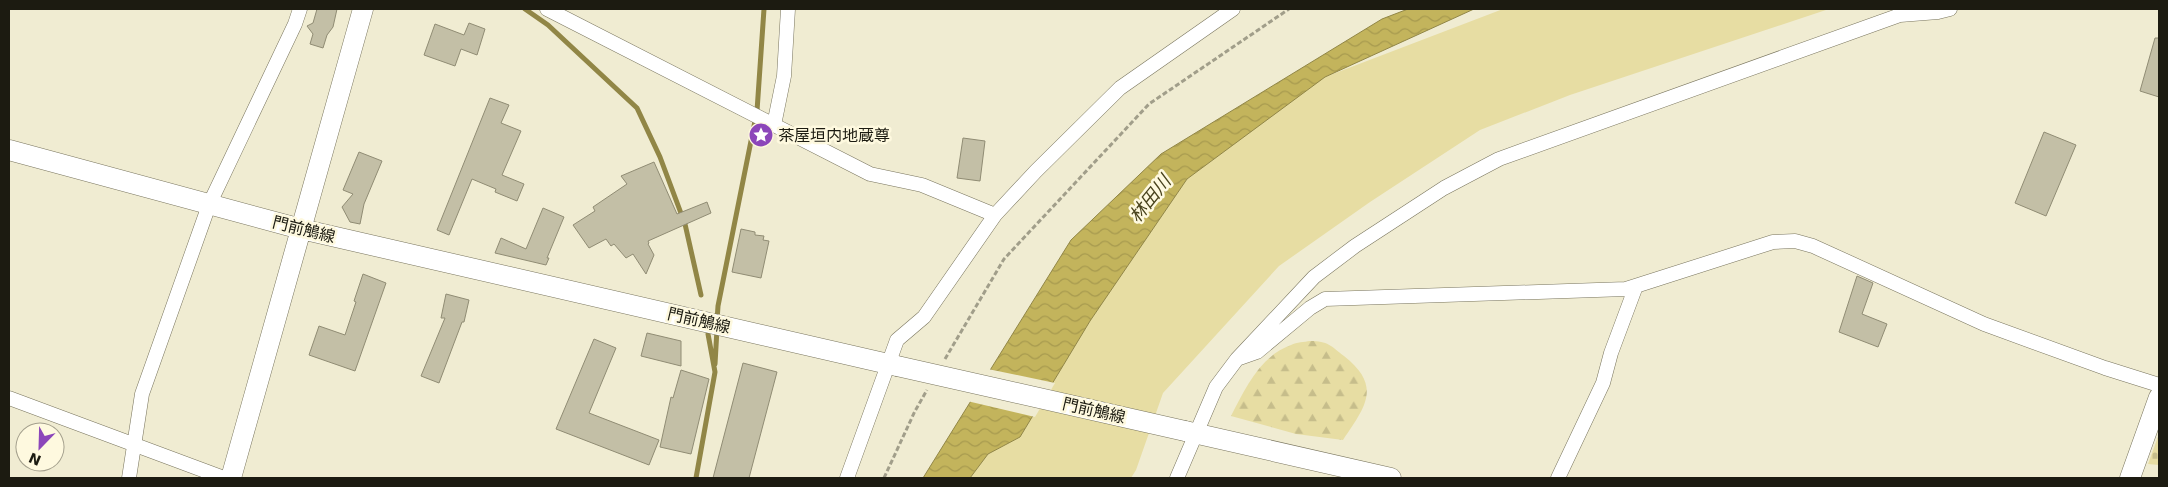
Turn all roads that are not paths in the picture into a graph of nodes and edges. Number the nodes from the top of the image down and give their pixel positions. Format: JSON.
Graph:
{"nodes":[{"id":1,"x":300,"y":9,"type":"edge"},
{"id":2,"x":363,"y":9,"type":"edge"},
{"id":3,"x":547,"y":9,"type":"edge"},
{"id":4,"x":788,"y":9,"type":"edge"},
{"id":5,"x":1233,"y":9,"type":"edge"},
{"id":6,"x":1950,"y":9,"type":"edge"},
{"id":7,"x":774,"y":125,"type":"junction"},
{"id":8,"x":9,"y":150,"type":"edge"},
{"id":9,"x":209,"y":204,"type":"junction"},
{"id":10,"x":995,"y":215,"type":"junction"},
{"id":11,"x":301,"y":229,"type":"junction"},
{"id":12,"x":1636,"y":286,"type":"junction"},
{"id":13,"x":1237,"y":359,"type":"junction"},
{"id":14,"x":892,"y":365,"type":"junction"},
{"id":15,"x":2159,"y":385,"type":"edge"},
{"id":16,"x":2159,"y":397,"type":"edge"},
{"id":17,"x":9,"y":398,"type":"edge"},
{"id":18,"x":1190,"y":432,"type":"junction"},
{"id":19,"x":133,"y":445,"type":"junction"},
{"id":20,"x":129,"y":478,"type":"edge"},
{"id":21,"x":224,"y":478,"type":"edge"},
{"id":22,"x":231,"y":478,"type":"edge"},
{"id":23,"x":847,"y":478,"type":"edge"},
{"id":24,"x":1176,"y":478,"type":"edge"},
{"id":25,"x":1392,"y":478,"type":"edge"},
{"id":26,"x":1558,"y":478,"type":"edge"},
{"id":27,"x":2130,"y":478,"type":"edge"}],
"edges":[{"from":1,"to":9,"type":"street"},
{"from":2,"to":11,"type":"main road"},
{"from":3,"to":7,"type":"street"},
{"from":4,"to":7,"type":"street"},
{"from":5,"to":10,"type":"street"},
{"from":6,"to":13,"type":"street"},
{"from":7,"to":10,"type":"street"},
{"from":8,"to":9,"type":"main road","name":"門前鵤線"},
{"from":9,"to":11,"type":"main road","name":"門前鵤線"},
{"from":9,"to":19,"type":"street"},
{"from":10,"to":14,"type":"street"},
{"from":11,"to":14,"type":"main road","name":"門前鵤線"},
{"from":11,"to":22,"type":"main road"},
{"from":12,"to":13,"type":"street"},
{"from":12,"to":15,"type":"street"},
{"from":12,"to":26,"type":"street"},
{"from":13,"to":18,"type":"street"},
{"from":14,"to":18,"type":"main road","name":"門前鵤線","bridge":true},
{"from":14,"to":23,"type":"street"},
{"from":16,"to":27,"type":"main road"},
{"from":17,"to":19,"type":"street"},
{"from":18,"to":24,"type":"street"},
{"from":18,"to":25,"type":"main road","name":"門前鵤線"},
{"from":19,"to":20,"type":"street"},
{"from":19,"to":21,"type":"street"}]}
